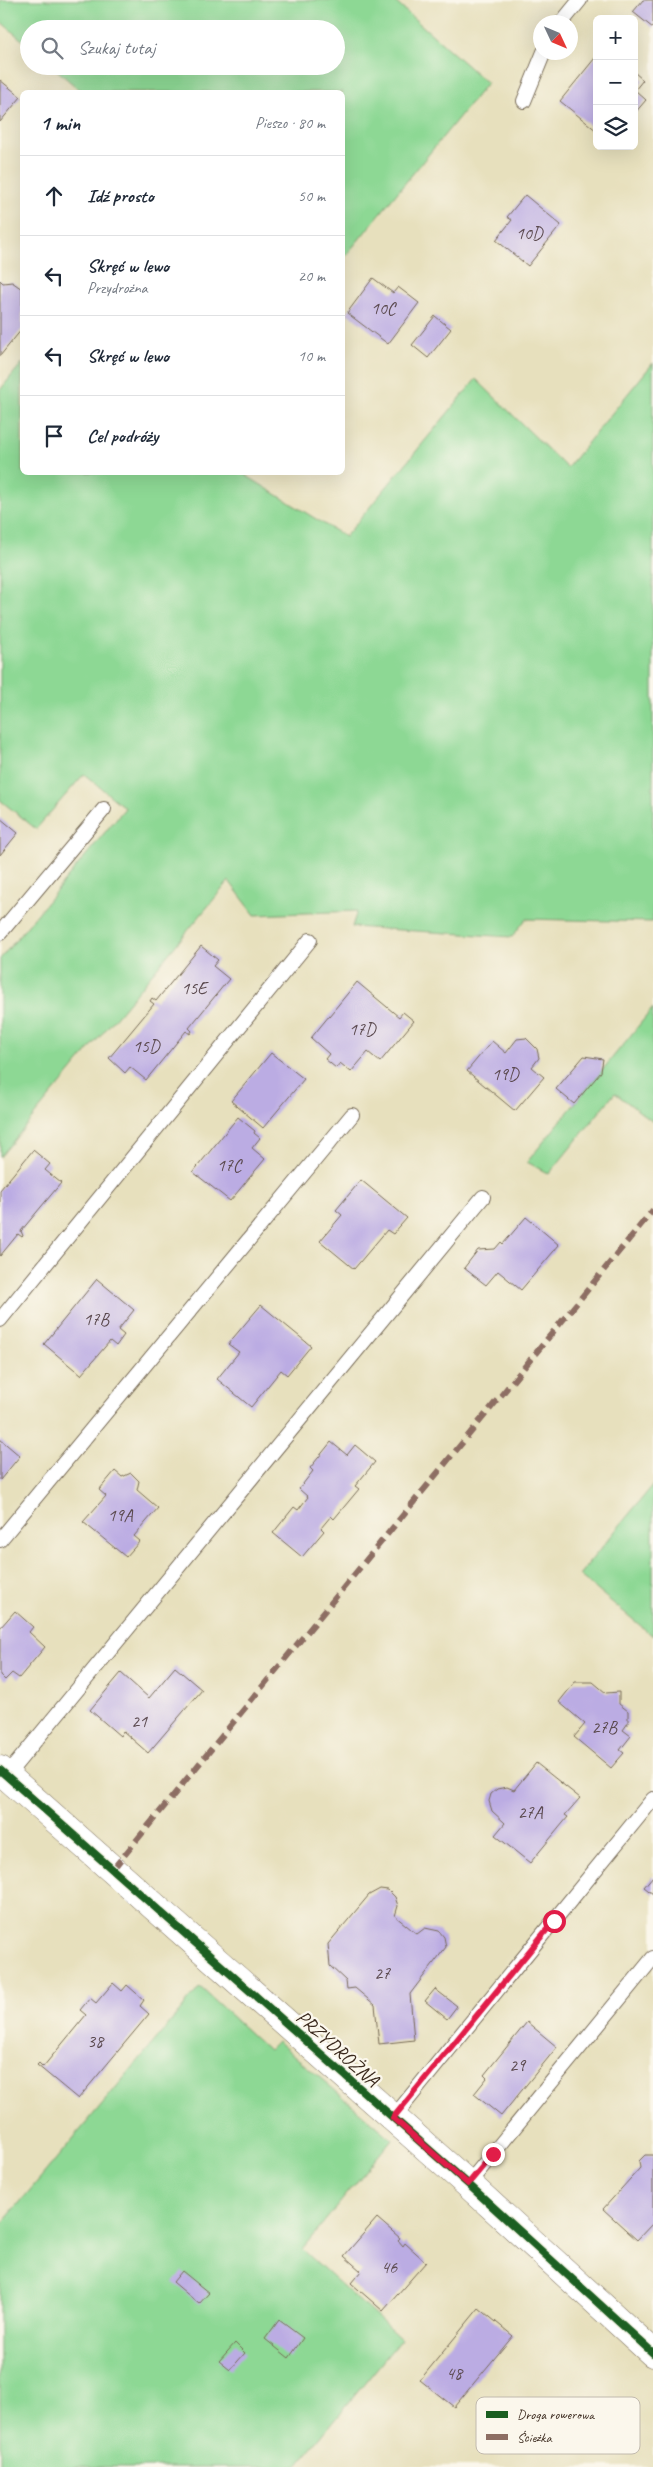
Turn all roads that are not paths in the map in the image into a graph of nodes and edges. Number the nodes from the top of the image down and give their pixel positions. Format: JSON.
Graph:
{"nodes":[{"id":1,"x":580,"y":0,"type":"edge"},
{"id":2,"x":568,"y":15,"type":"edge"},
{"id":3,"x":541,"y":60,"type":"edge"},
{"id":4,"x":524,"y":101,"type":"dead end"},
{"id":5,"x":104,"y":808,"type":"dead end"},
{"id":6,"x":0,"y":933,"type":"edge"},
{"id":7,"x":310,"y":940,"type":"dead end"},
{"id":8,"x":352,"y":1115,"type":"dead end"},
{"id":9,"x":483,"y":1198,"type":"dead end"},
{"id":10,"x":0,"y":1320,"type":"edge"},
{"id":11,"x":0,"y":1540,"type":"edge"},
{"id":12,"x":3,"y":1772,"type":"edge"},
{"id":13,"x":653,"y":1799,"type":"edge"},
{"id":14,"x":653,"y":1958,"type":"edge"},
{"id":15,"x":393,"y":2118,"type":"junction"},
{"id":16,"x":468,"y":2184,"type":"junction"},
{"id":17,"x":653,"y":2353,"type":"edge"}],
"edges":[{"from":1,"to":2,"type":"lane"},
{"from":3,"to":4,"type":"lane"},
{"from":5,"to":6,"type":"lane"},
{"from":7,"to":10,"type":"lane"},
{"from":8,"to":11,"type":"lane"},
{"from":9,"to":12,"type":"lane"},
{"from":12,"to":15,"type":"street","name":"PRZYDROŻNA"},
{"from":13,"to":15,"type":"lane"},
{"from":14,"to":16,"type":"lane"},
{"from":15,"to":16,"type":"street","name":"PRZYDROŻNA"},
{"from":16,"to":17,"type":"street","name":"PRZYDROŻNA"}]}
